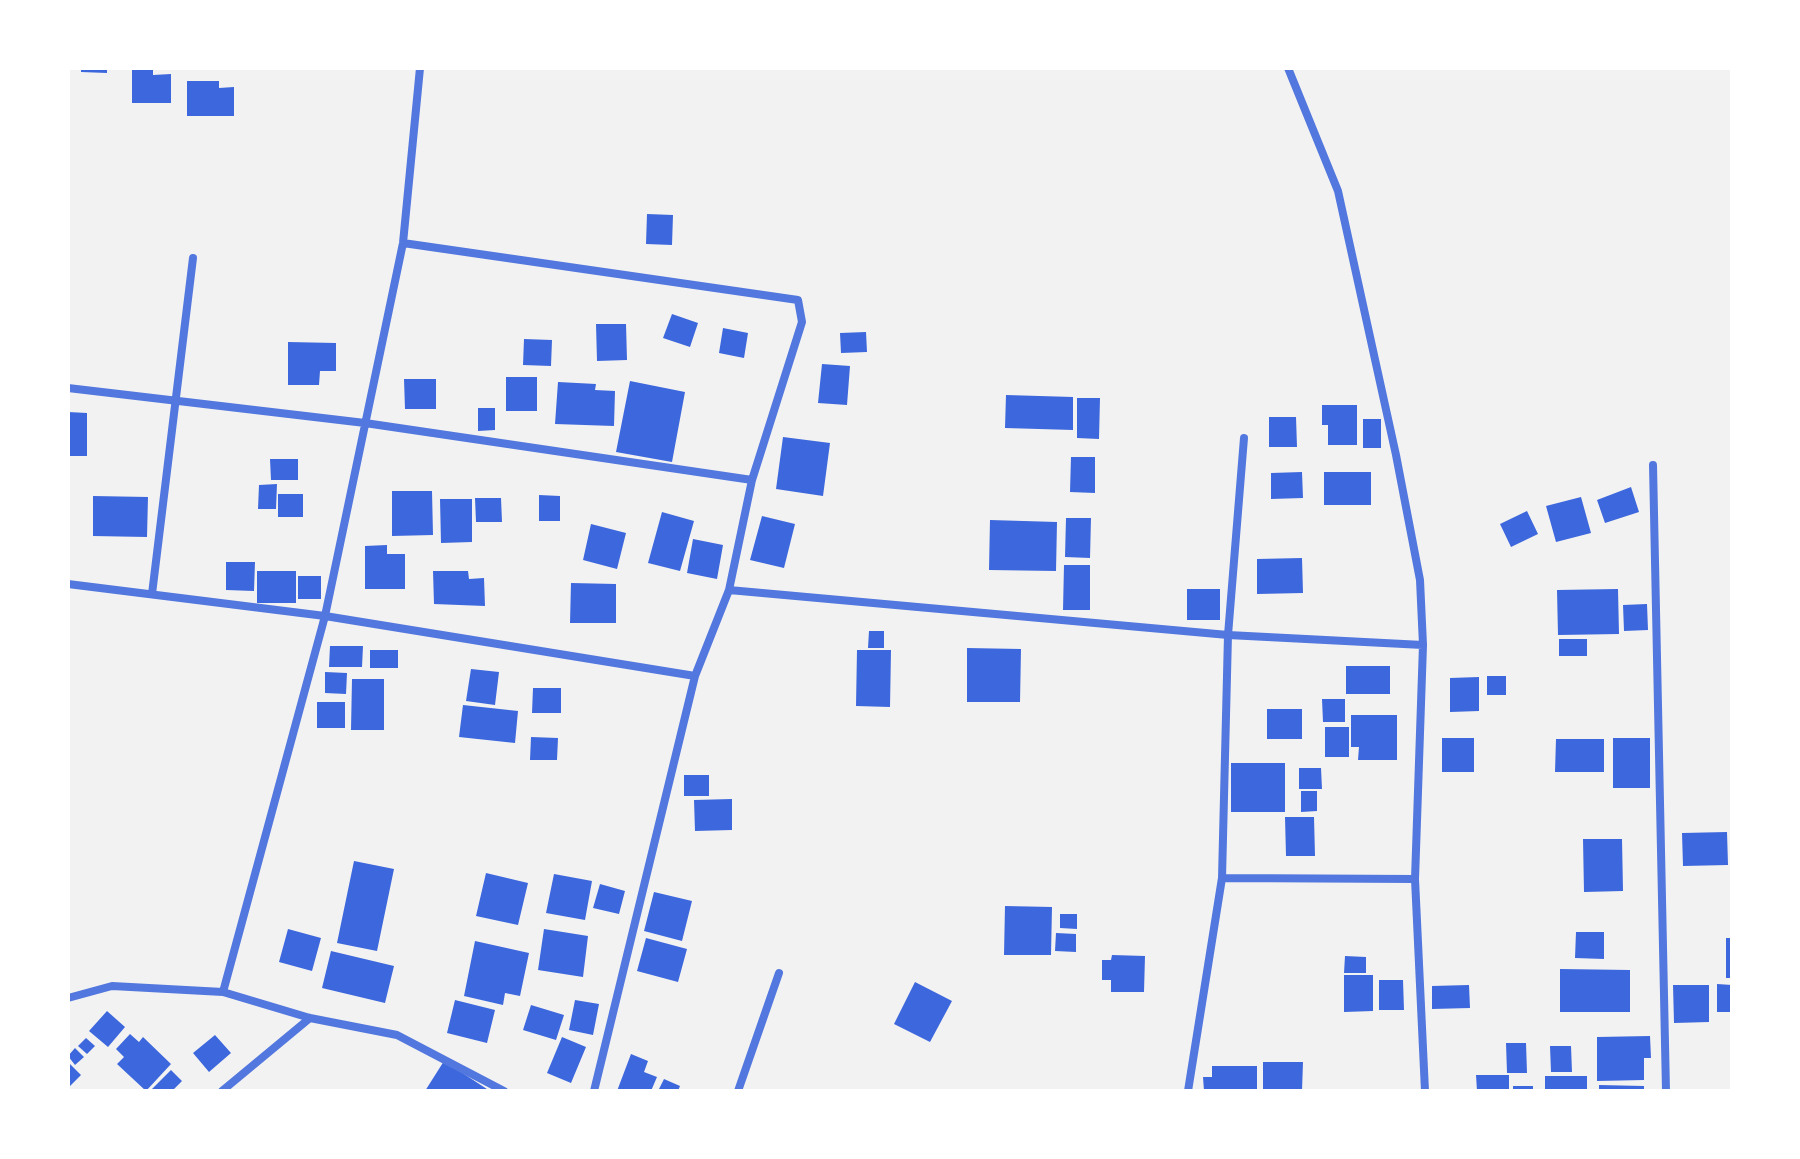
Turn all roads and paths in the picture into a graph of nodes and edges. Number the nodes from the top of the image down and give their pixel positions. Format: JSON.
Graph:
{"nodes":[{"id":1,"x":420,"y":68,"type":"edge"},
{"id":2,"x":1288,"y":68,"type":"edge"},
{"id":3,"x":403,"y":243,"type":"junction"},
{"id":4,"x":193,"y":258,"type":"dead end"},
{"id":5,"x":68,"y":388,"type":"edge"},
{"id":6,"x":177,"y":401,"type":"junction"},
{"id":7,"x":365,"y":423,"type":"junction"},
{"id":8,"x":1244,"y":438,"type":"dead end"},
{"id":9,"x":1653,"y":465,"type":"dead end"},
{"id":10,"x":752,"y":480,"type":"junction"},
{"id":11,"x":68,"y":584,"type":"edge"},
{"id":12,"x":729,"y":590,"type":"junction"},
{"id":13,"x":152,"y":594,"type":"junction"},
{"id":14,"x":325,"y":616,"type":"junction"},
{"id":15,"x":1228,"y":635,"type":"junction"},
{"id":16,"x":1423,"y":645,"type":"junction"},
{"id":17,"x":695,"y":676,"type":"junction"},
{"id":18,"x":1222,"y":878,"type":"junction"},
{"id":19,"x":1415,"y":879,"type":"junction"},
{"id":20,"x":779,"y":973,"type":"dead end"},
{"id":21,"x":223,"y":992,"type":"junction"},
{"id":22,"x":68,"y":998,"type":"edge"},
{"id":23,"x":310,"y":1018,"type":"junction"},
{"id":24,"x":222,"y":1091,"type":"edge"},
{"id":25,"x":504,"y":1091,"type":"edge"},
{"id":26,"x":594,"y":1091,"type":"edge"},
{"id":27,"x":738,"y":1091,"type":"edge"},
{"id":28,"x":1188,"y":1091,"type":"edge"},
{"id":29,"x":1425,"y":1091,"type":"edge"},
{"id":30,"x":1666,"y":1091,"type":"edge"}],
"edges":[{"from":1,"to":3,"type":"street"},
{"from":2,"to":16,"type":"street"},
{"from":3,"to":7,"type":"street"},
{"from":3,"to":10,"type":"street"},
{"from":4,"to":6,"type":"street"},
{"from":5,"to":6,"type":"street"},
{"from":6,"to":7,"type":"street"},
{"from":6,"to":13,"type":"street"},
{"from":7,"to":10,"type":"street"},
{"from":7,"to":14,"type":"street"},
{"from":8,"to":15,"type":"street"},
{"from":9,"to":30,"type":"street"},
{"from":10,"to":12,"type":"street"},
{"from":11,"to":13,"type":"street"},
{"from":12,"to":15,"type":"street"},
{"from":12,"to":17,"type":"street"},
{"from":13,"to":14,"type":"street"},
{"from":14,"to":17,"type":"street"},
{"from":14,"to":21,"type":"street"},
{"from":15,"to":16,"type":"street"},
{"from":15,"to":18,"type":"street"},
{"from":16,"to":19,"type":"street"},
{"from":17,"to":26,"type":"street"},
{"from":18,"to":19,"type":"street"},
{"from":18,"to":28,"type":"street"},
{"from":19,"to":29,"type":"street"},
{"from":20,"to":27,"type":"street"},
{"from":21,"to":22,"type":"street"},
{"from":21,"to":23,"type":"street"},
{"from":23,"to":24,"type":"street"},
{"from":23,"to":25,"type":"street"}]}
